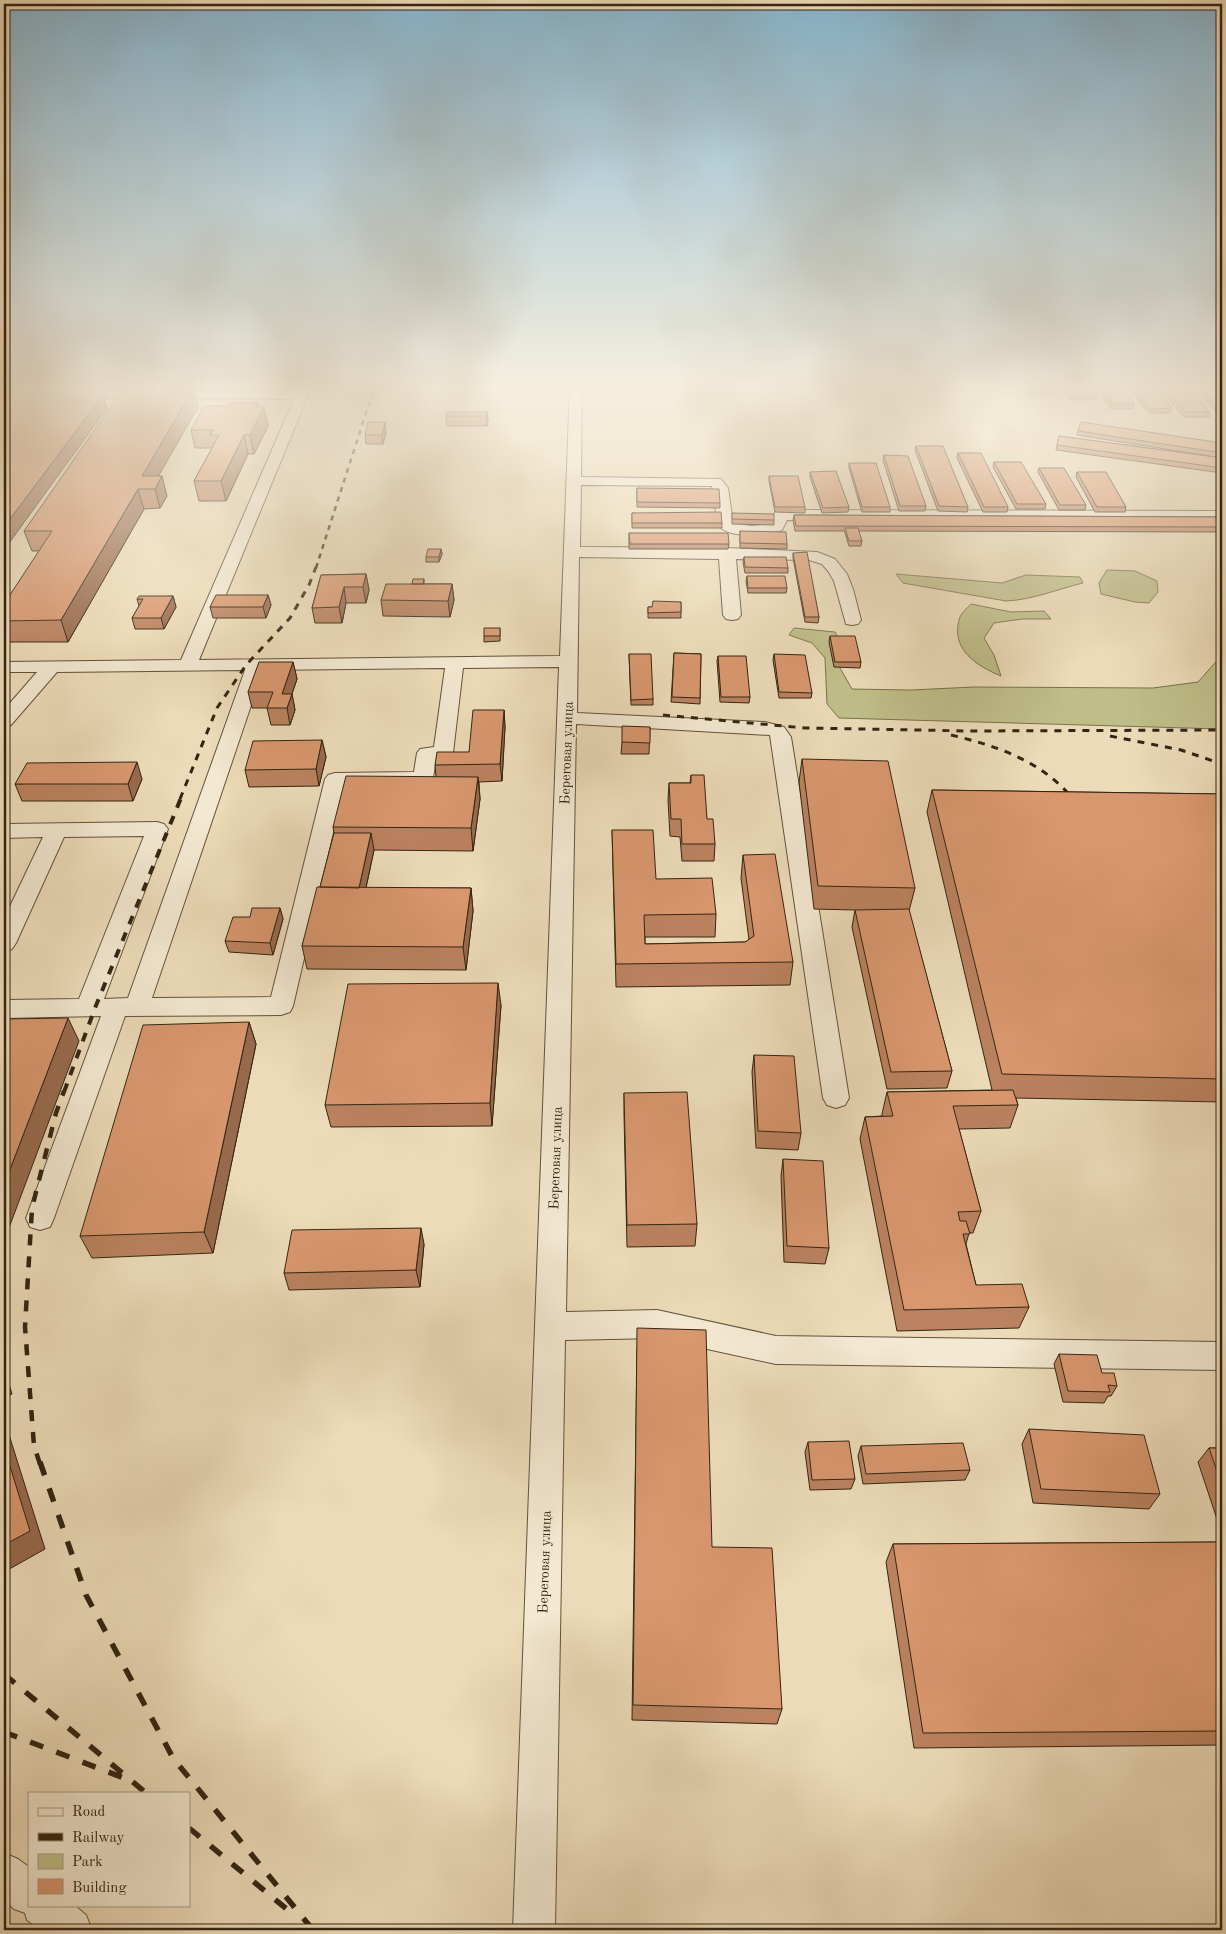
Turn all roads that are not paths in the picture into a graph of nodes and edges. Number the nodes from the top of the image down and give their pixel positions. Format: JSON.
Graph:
{"nodes":[{"id":1,"x":268,"y":475,"type":"edge"},
{"id":2,"x":574,"y":475,"type":"edge"},
{"id":3,"x":574,"y":480,"type":"junction"},
{"id":4,"x":1222,"y":516,"type":"edge"},
{"id":5,"x":572,"y":552,"type":"junction"},
{"id":6,"x":728,"y":554,"type":"junction"},
{"id":7,"x":732,"y":615,"type":"dead end"},
{"id":8,"x":852,"y":620,"type":"dead end"},
{"id":9,"x":569,"y":661,"type":"junction"},
{"id":10,"x":455,"y":662,"type":"junction"},
{"id":11,"x":188,"y":665,"type":"junction"},
{"id":12,"x":256,"y":665,"type":"junction"},
{"id":13,"x":4,"y":667,"type":"edge"},
{"id":14,"x":51,"y":667,"type":"junction"},
{"id":15,"x":567,"y":718,"type":"junction"},
{"id":16,"x":4,"y":721,"type":"edge"},
{"id":17,"x":57,"y":830,"type":"junction"},
{"id":18,"x":4,"y":831,"type":"edge"},
{"id":19,"x":4,"y":943,"type":"edge"},
{"id":20,"x":88,"y":1008,"type":"junction"},
{"id":21,"x":127,"y":1008,"type":"junction"},
{"id":22,"x":4,"y":1009,"type":"edge"},
{"id":23,"x":836,"y":1098,"type":"dead end"},
{"id":24,"x":40,"y":1218,"type":"dead end"},
{"id":25,"x":550,"y":1326,"type":"junction"},
{"id":26,"x":1222,"y":1356,"type":"edge"},
{"id":27,"x":4,"y":1873,"type":"edge"},
{"id":28,"x":28,"y":1893,"type":"edge"},
{"id":29,"x":43,"y":1906,"type":"edge"},
{"id":30,"x":71,"y":1930,"type":"edge"},
{"id":31,"x":534,"y":1930,"type":"edge"}],
"edges":[{"from":1,"to":11,"type":"street"},
{"from":2,"to":3,"type":"street","name":"Береговая улица"},
{"from":3,"to":4,"type":"street"},
{"from":3,"to":5,"type":"street","name":"Береговая улица"},
{"from":5,"to":6,"type":"street"},
{"from":5,"to":9,"type":"street","name":"Береговая улица"},
{"from":6,"to":7,"type":"street"},
{"from":6,"to":8,"type":"street"},
{"from":9,"to":10,"type":"street"},
{"from":9,"to":15,"type":"street","name":"Береговая улица"},
{"from":10,"to":12,"type":"street"},
{"from":10,"to":21,"type":"street"},
{"from":11,"to":12,"type":"street"},
{"from":11,"to":14,"type":"street"},
{"from":12,"to":21,"type":"street"},
{"from":13,"to":14,"type":"street"},
{"from":14,"to":16,"type":"street"},
{"from":15,"to":23,"type":"street"},
{"from":15,"to":25,"type":"street","name":"Береговая улица"},
{"from":17,"to":18,"type":"street"},
{"from":17,"to":19,"type":"lane"},
{"from":17,"to":20,"type":"street"},
{"from":20,"to":21,"type":"street"},
{"from":20,"to":22,"type":"street"},
{"from":21,"to":24,"type":"street"},
{"from":25,"to":26,"type":"street"},
{"from":25,"to":31,"type":"street","name":"Береговая улица"},
{"from":27,"to":28,"type":"street"},
{"from":29,"to":30,"type":"street"}]}
